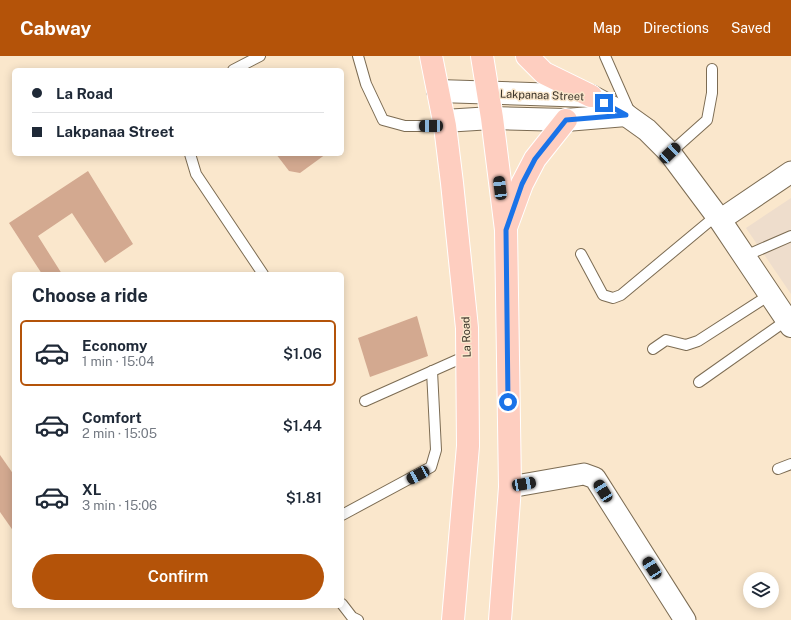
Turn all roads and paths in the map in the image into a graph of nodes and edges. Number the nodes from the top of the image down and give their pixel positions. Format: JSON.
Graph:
{"nodes":[{"id":1,"x":260,"y":56,"type":"edge"},
{"id":2,"x":358,"y":56,"type":"edge"},
{"id":3,"x":431,"y":56,"type":"edge"},
{"id":4,"x":482,"y":56,"type":"edge"},
{"id":5,"x":527,"y":56,"type":"edge"},
{"id":6,"x":605,"y":56,"type":"edge"},
{"id":7,"x":237,"y":68,"type":"edge"},
{"id":8,"x":712,"y":69,"type":"dead end"},
{"id":9,"x":438,"y":91,"type":"junction"},
{"id":10,"x":488,"y":93,"type":"junction"},
{"id":11,"x":591,"y":96,"type":"junction"},
{"id":12,"x":630,"y":117,"type":"junction"},
{"id":13,"x":492,"y":118,"type":"junction"},
{"id":14,"x":566,"y":120,"type":"junction"},
{"id":15,"x":444,"y":123,"type":"junction"},
{"id":16,"x":670,"y":153,"type":"junction"},
{"id":17,"x":191,"y":156,"type":"edge"},
{"id":18,"x":791,"y":172,"type":"edge"},
{"id":19,"x":719,"y":218,"type":"junction"},
{"id":20,"x":506,"y":230,"type":"junction"},
{"id":21,"x":791,"y":236,"type":"edge"},
{"id":22,"x":581,"y":254,"type":"dead end"},
{"id":23,"x":745,"y":256,"type":"junction"},
{"id":24,"x":262,"y":272,"type":"edge"},
{"id":25,"x":771,"y":294,"type":"junction"},
{"id":26,"x":789,"y":323,"type":"edge"},
{"id":27,"x":653,"y":349,"type":"dead end"},
{"id":28,"x":466,"y":356,"type":"junction"},
{"id":29,"x":432,"y":371,"type":"junction"},
{"id":30,"x":699,"y":382,"type":"dead end"},
{"id":31,"x":365,"y":401,"type":"dead end"},
{"id":32,"x":791,"y":464,"type":"edge"},
{"id":33,"x":778,"y":469,"type":"dead end"},
{"id":34,"x":510,"y":487,"type":"junction"},
{"id":35,"x":344,"y":514,"type":"edge"},
{"id":36,"x":344,"y":606,"type":"edge"},
{"id":37,"x":358,"y":620,"type":"edge"},
{"id":38,"x":453,"y":620,"type":"edge"},
{"id":39,"x":500,"y":620,"type":"edge"},
{"id":40,"x":685,"y":620,"type":"edge"}],
"edges":[{"from":1,"to":7,"type":"lane"},
{"from":2,"to":15,"type":"lane"},
{"from":3,"to":9,"type":"main road","name":"La Road"},
{"from":4,"to":10,"type":"main road"},
{"from":5,"to":11,"type":"main road"},
{"from":6,"to":12,"type":"lane"},
{"from":8,"to":16,"type":"lane"},
{"from":9,"to":10,"type":"street","name":"Lakpanaa Street"},
{"from":9,"to":15,"type":"main road","name":"La Road"},
{"from":10,"to":11,"type":"street","name":"Lakpanaa Street"},
{"from":10,"to":13,"type":"main road"},
{"from":11,"to":12,"type":"street","name":"Lakpanaa Street"},
{"from":12,"to":14,"type":"street","name":"Lakpanaa Street"},
{"from":12,"to":16,"type":"street"},
{"from":13,"to":14,"type":"street","name":"Lakpanaa Street"},
{"from":13,"to":15,"type":"street","name":"Lakpanaa Street"},
{"from":13,"to":20,"type":"main road"},
{"from":14,"to":20,"type":"main road"},
{"from":15,"to":28,"type":"main road","name":"La Road"},
{"from":16,"to":19,"type":"street"},
{"from":17,"to":24,"type":"lane"},
{"from":18,"to":19,"type":"street"},
{"from":19,"to":22,"type":"lane"},
{"from":19,"to":23,"type":"street"},
{"from":20,"to":34,"type":"main road"},
{"from":21,"to":23,"type":"lane"},
{"from":23,"to":25,"type":"street"},
{"from":25,"to":26,"type":"street"},
{"from":25,"to":27,"type":"lane"},
{"from":26,"to":30,"type":"lane"},
{"from":28,"to":29,"type":"lane"},
{"from":28,"to":38,"type":"main road","name":"La Road"},
{"from":29,"to":31,"type":"lane"},
{"from":29,"to":35,"type":"lane"},
{"from":32,"to":33,"type":"lane"},
{"from":34,"to":39,"type":"main road"},
{"from":34,"to":40,"type":"street"},
{"from":36,"to":37,"type":"lane"}]}
